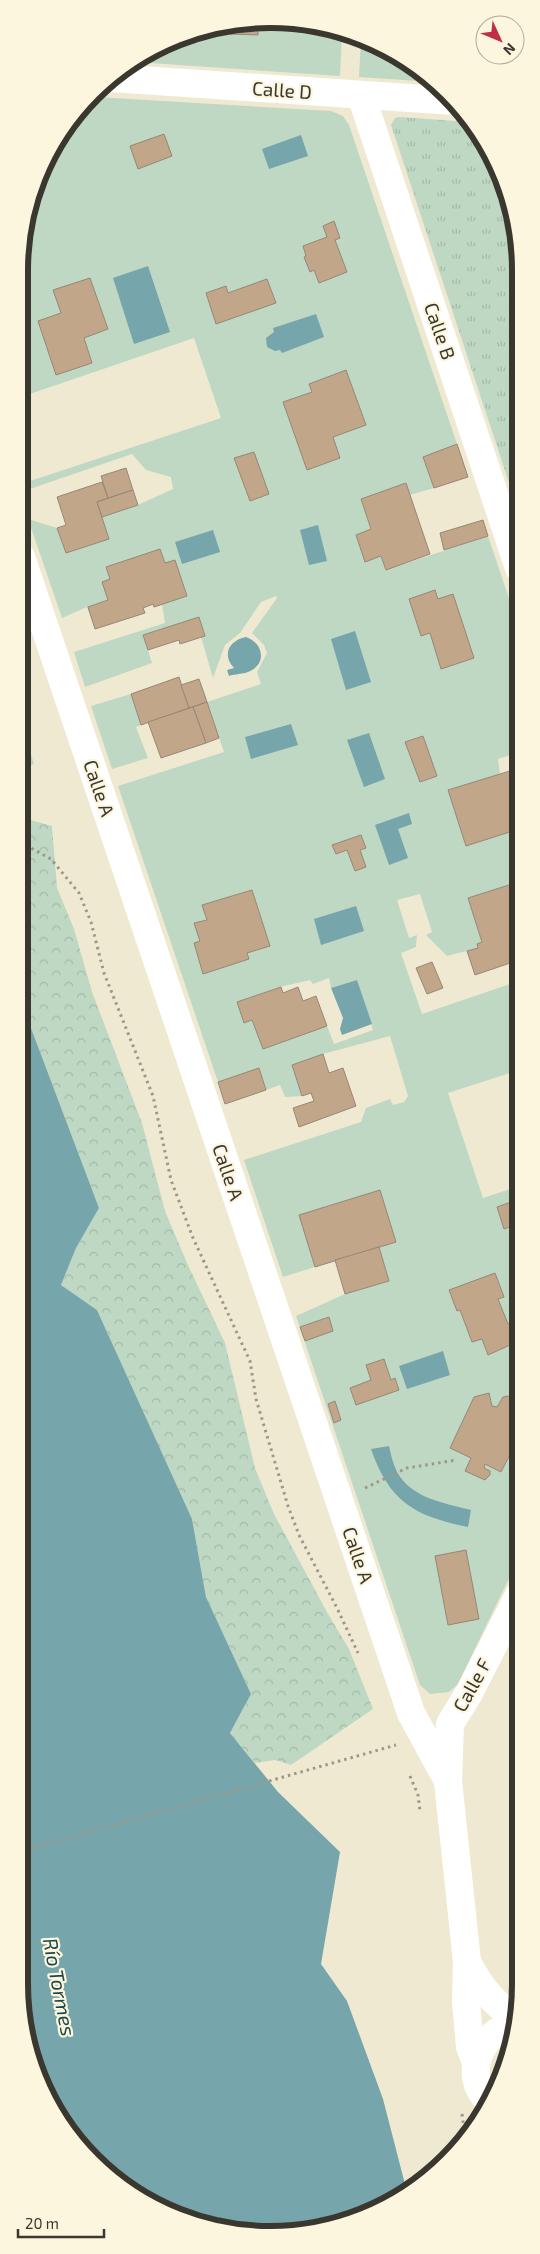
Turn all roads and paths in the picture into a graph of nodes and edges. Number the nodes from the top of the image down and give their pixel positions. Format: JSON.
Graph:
{"nodes":[{"id":1,"x":121,"y":79,"type":"edge"},
{"id":2,"x":361,"y":95,"type":"junction"},
{"id":3,"x":443,"y":101,"type":"edge"},
{"id":4,"x":512,"y":547,"type":"edge"},
{"id":5,"x":28,"y":581,"type":"edge"},
{"id":6,"x":28,"y":846,"type":"edge"},
{"id":7,"x":457,"y":1460,"type":"dead end"},
{"id":8,"x":362,"y":1489,"type":"dead end"},
{"id":9,"x":512,"y":1609,"type":"edge"},
{"id":10,"x":362,"y":1660,"type":"dead end"},
{"id":11,"x":394,"y":1737,"type":"dead end"},
{"id":12,"x":397,"y":1745,"type":"junction"},
{"id":13,"x":400,"y":1753,"type":"dead end"},
{"id":14,"x":408,"y":1769,"type":"dead end"},
{"id":15,"x":448,"y":1781,"type":"junction"},
{"id":16,"x":420,"y":1814,"type":"dead end"},
{"id":17,"x":28,"y":1849,"type":"edge"},
{"id":18,"x":467,"y":1962,"type":"junction"},
{"id":19,"x":510,"y":2014,"type":"edge"},
{"id":20,"x":509,"y":2027,"type":"edge"},
{"id":21,"x":476,"y":2062,"type":"junction"},
{"id":22,"x":485,"y":2095,"type":"edge"}],
"edges":[{"from":1,"to":2,"type":"street","name":"Calle D"},
{"from":2,"to":3,"type":"street","name":"Calle D"},
{"from":2,"to":4,"type":"street","name":"Calle B"},
{"from":5,"to":15,"type":"street","name":"Calle A"},
{"from":6,"to":10,"type":"path"},
{"from":7,"to":8,"type":"path"},
{"from":9,"to":15,"type":"street","name":"Calle F"},
{"from":11,"to":12,"type":"path"},
{"from":12,"to":13,"type":"path"},
{"from":12,"to":17,"type":"path"},
{"from":14,"to":16,"type":"path"},
{"from":15,"to":18,"type":"street"},
{"from":18,"to":19,"type":"street"},
{"from":18,"to":21,"type":"street"},
{"from":20,"to":21,"type":"street"},
{"from":21,"to":22,"type":"street"}]}
